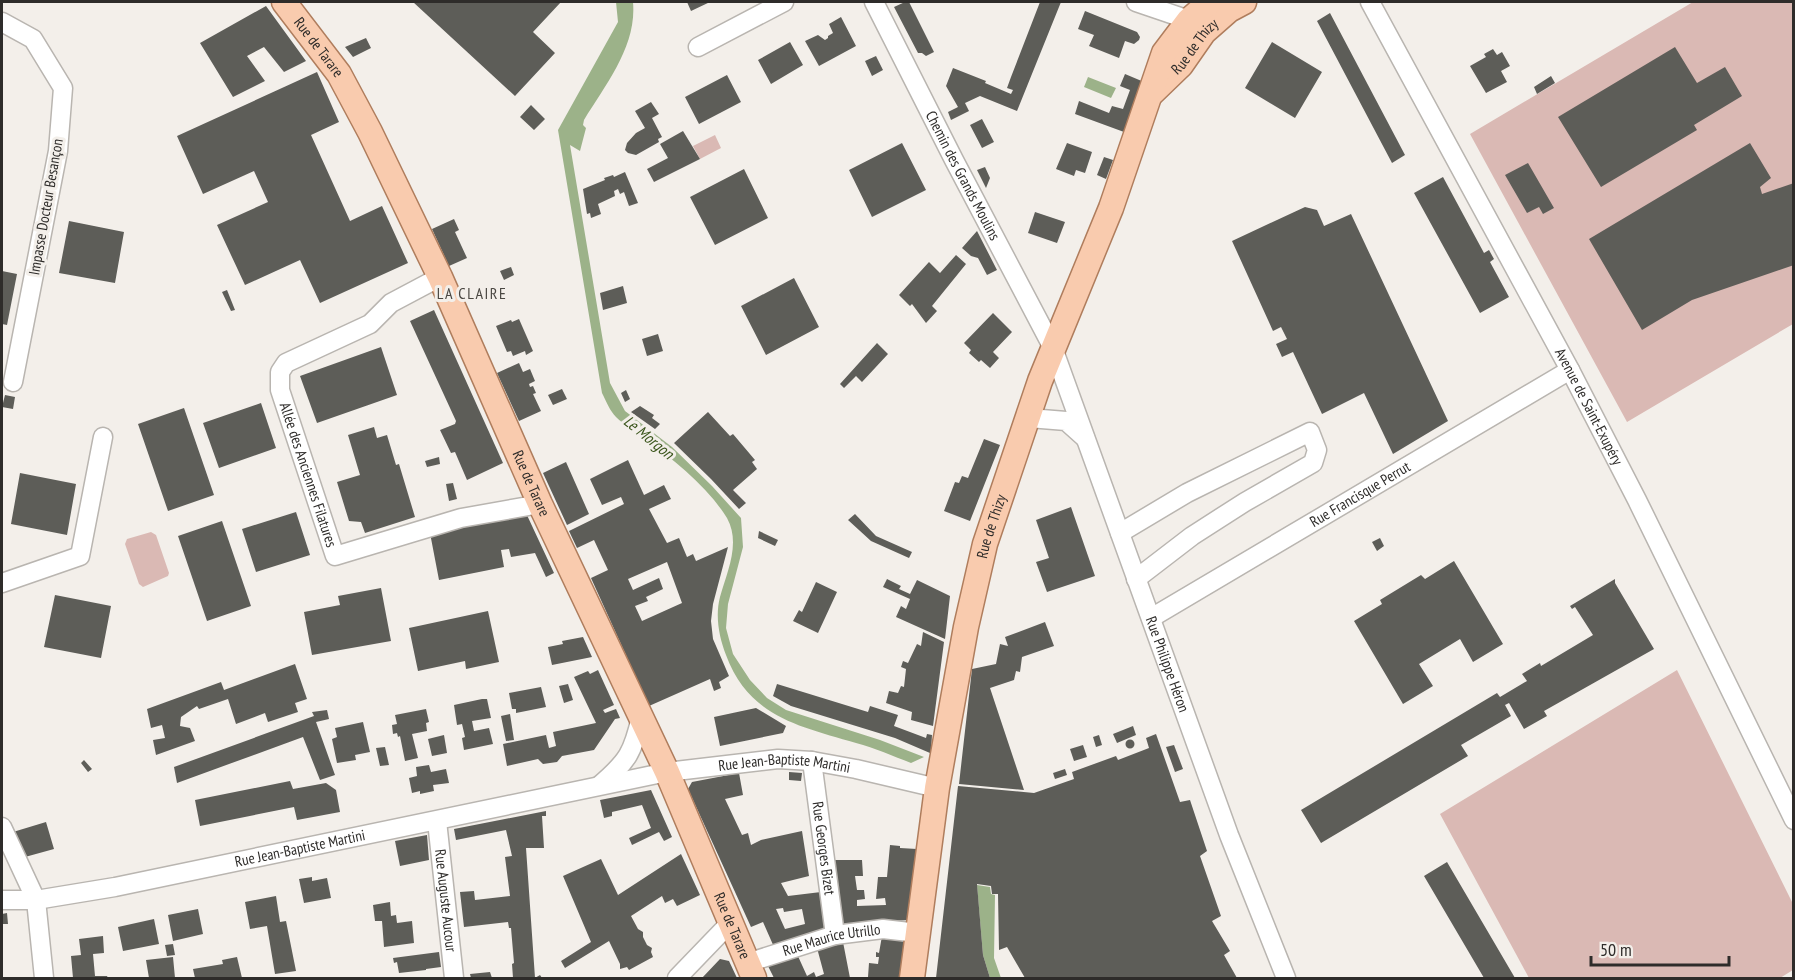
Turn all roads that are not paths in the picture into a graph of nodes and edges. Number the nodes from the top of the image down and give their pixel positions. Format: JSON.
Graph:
{"nodes":[{"id":1,"x":284,"y":2,"type":"edge"},
{"id":2,"x":784,"y":2,"type":"edge"},
{"id":3,"x":874,"y":2,"type":"edge"},
{"id":4,"x":1136,"y":2,"type":"edge"},
{"id":5,"x":1210,"y":2,"type":"edge"},
{"id":6,"x":1244,"y":2,"type":"edge"},
{"id":7,"x":1370,"y":2,"type":"edge"},
{"id":8,"x":1189,"y":20,"type":"junction"},
{"id":9,"x":2,"y":22,"type":"edge"},
{"id":10,"x":698,"y":47,"type":"dead end"},
{"id":11,"x":1149,"y":96,"type":"junction"},
{"id":12,"x":440,"y":277,"type":"junction"},
{"id":13,"x":1053,"y":348,"type":"junction"},
{"id":14,"x":1570,"y":370,"type":"junction"},
{"id":15,"x":13,"y":382,"type":"dead end"},
{"id":16,"x":1029,"y":418,"type":"junction"},
{"id":17,"x":104,"y":437,"type":"dead end"},
{"id":18,"x":1087,"y":439,"type":"junction"},
{"id":19,"x":540,"y":504,"type":"junction"},
{"id":20,"x":1120,"y":533,"type":"junction"},
{"id":21,"x":1136,"y":579,"type":"junction"},
{"id":22,"x":2,"y":583,"type":"edge"},
{"id":23,"x":1151,"y":618,"type":"junction"},
{"id":24,"x":641,"y":717,"type":"junction"},
{"id":25,"x":812,"y":761,"type":"junction"},
{"id":26,"x":667,"y":772,"type":"junction"},
{"id":27,"x":1786,"y":786,"type":"edge"},
{"id":28,"x":597,"y":787,"type":"junction"},
{"id":29,"x":937,"y":788,"type":"junction"},
{"id":30,"x":1794,"y":820,"type":"edge"},
{"id":31,"x":437,"y":821,"type":"junction"},
{"id":32,"x":2,"y":827,"type":"edge"},
{"id":33,"x":2,"y":900,"type":"edge"},
{"id":34,"x":36,"y":900,"type":"junction"},
{"id":35,"x":730,"y":923,"type":"junction"},
{"id":36,"x":918,"y":933,"type":"junction"},
{"id":37,"x":835,"y":935,"type":"junction"},
{"id":38,"x":751,"y":970,"type":"edge"},
{"id":39,"x":44,"y":978,"type":"edge"},
{"id":40,"x":454,"y":978,"type":"edge"},
{"id":41,"x":677,"y":978,"type":"edge"},
{"id":42,"x":912,"y":978,"type":"edge"},
{"id":43,"x":1286,"y":978,"type":"edge"}],
"edges":[{"from":1,"to":12,"type":"main road","name":"Rue de Tarare"},
{"from":2,"to":10,"type":"street"},
{"from":3,"to":13,"type":"street","name":"Chemin des Grands Moulins"},
{"from":4,"to":8,"type":"street"},
{"from":5,"to":8,"type":"main road","name":"Rue de Thizy"},
{"from":6,"to":11,"type":"main road","name":"Rue de Thizy"},
{"from":7,"to":14,"type":"street","name":"Avenue de Saint-Exupéry"},
{"from":8,"to":11,"type":"main road","name":"Rue de Thizy"},
{"from":9,"to":15,"type":"street","name":"Impasse Docteur Besançon"},
{"from":11,"to":13,"type":"main road","name":"Rue de Thizy"},
{"from":12,"to":19,"type":"main road","name":"Rue de Tarare"},
{"from":12,"to":19,"type":"street","name":"Allée des Anciennes Filatures"},
{"from":13,"to":16,"type":"main road","name":"Rue de Thizy"},
{"from":13,"to":18,"type":"street","name":"Rue Philippe Héron"},
{"from":14,"to":23,"type":"street","name":"Rue Francisque Perrut"},
{"from":14,"to":27,"type":"street","name":"Avenue de Saint-Exupéry"},
{"from":16,"to":18,"type":"street"},
{"from":16,"to":29,"type":"main road","name":"Rue de Thizy"},
{"from":17,"to":22,"type":"street"},
{"from":18,"to":20,"type":"street","name":"Rue Philippe Héron"},
{"from":19,"to":24,"type":"main road","name":"Rue de Tarare"},
{"from":20,"to":21,"type":"street","name":"Rue Philippe Héron"},
{"from":20,"to":21,"type":"street"},
{"from":21,"to":23,"type":"street","name":"Rue Philippe Héron"},
{"from":23,"to":43,"type":"street","name":"Rue Philippe Héron"},
{"from":24,"to":26,"type":"main road","name":"Rue de Tarare"},
{"from":24,"to":28,"type":"street","name":"Rue Jean-Baptiste Martini"},
{"from":25,"to":26,"type":"street","name":"Rue Jean-Baptiste Martini"},
{"from":25,"to":29,"type":"street","name":"Rue Jean-Baptiste Martini"},
{"from":25,"to":37,"type":"street","name":"Rue Georges Bizet"},
{"from":26,"to":28,"type":"street","name":"Rue Jean-Baptiste Martini"},
{"from":26,"to":35,"type":"main road","name":"Rue de Tarare"},
{"from":27,"to":30,"type":"street","name":"Avenue de Saint-Exupéry"},
{"from":28,"to":31,"type":"street","name":"Rue Jean-Baptiste Martini"},
{"from":29,"to":36,"type":"main road","name":"Rue de Thizy"},
{"from":31,"to":34,"type":"street","name":"Rue Jean-Baptiste Martini"},
{"from":31,"to":40,"type":"street","name":"Rue Auguste Aucour"},
{"from":32,"to":34,"type":"street"},
{"from":33,"to":34,"type":"street","name":"Rue Jean-Baptiste Martini"},
{"from":34,"to":39,"type":"street"},
{"from":35,"to":38,"type":"main road","name":"Rue de Tarare"},
{"from":35,"to":41,"type":"street"},
{"from":36,"to":37,"type":"street","name":"Rue Maurice Utrillo"},
{"from":36,"to":42,"type":"main road","name":"Rue de Thizy"},
{"from":37,"to":38,"type":"street","name":"Rue Maurice Utrillo"}]}
